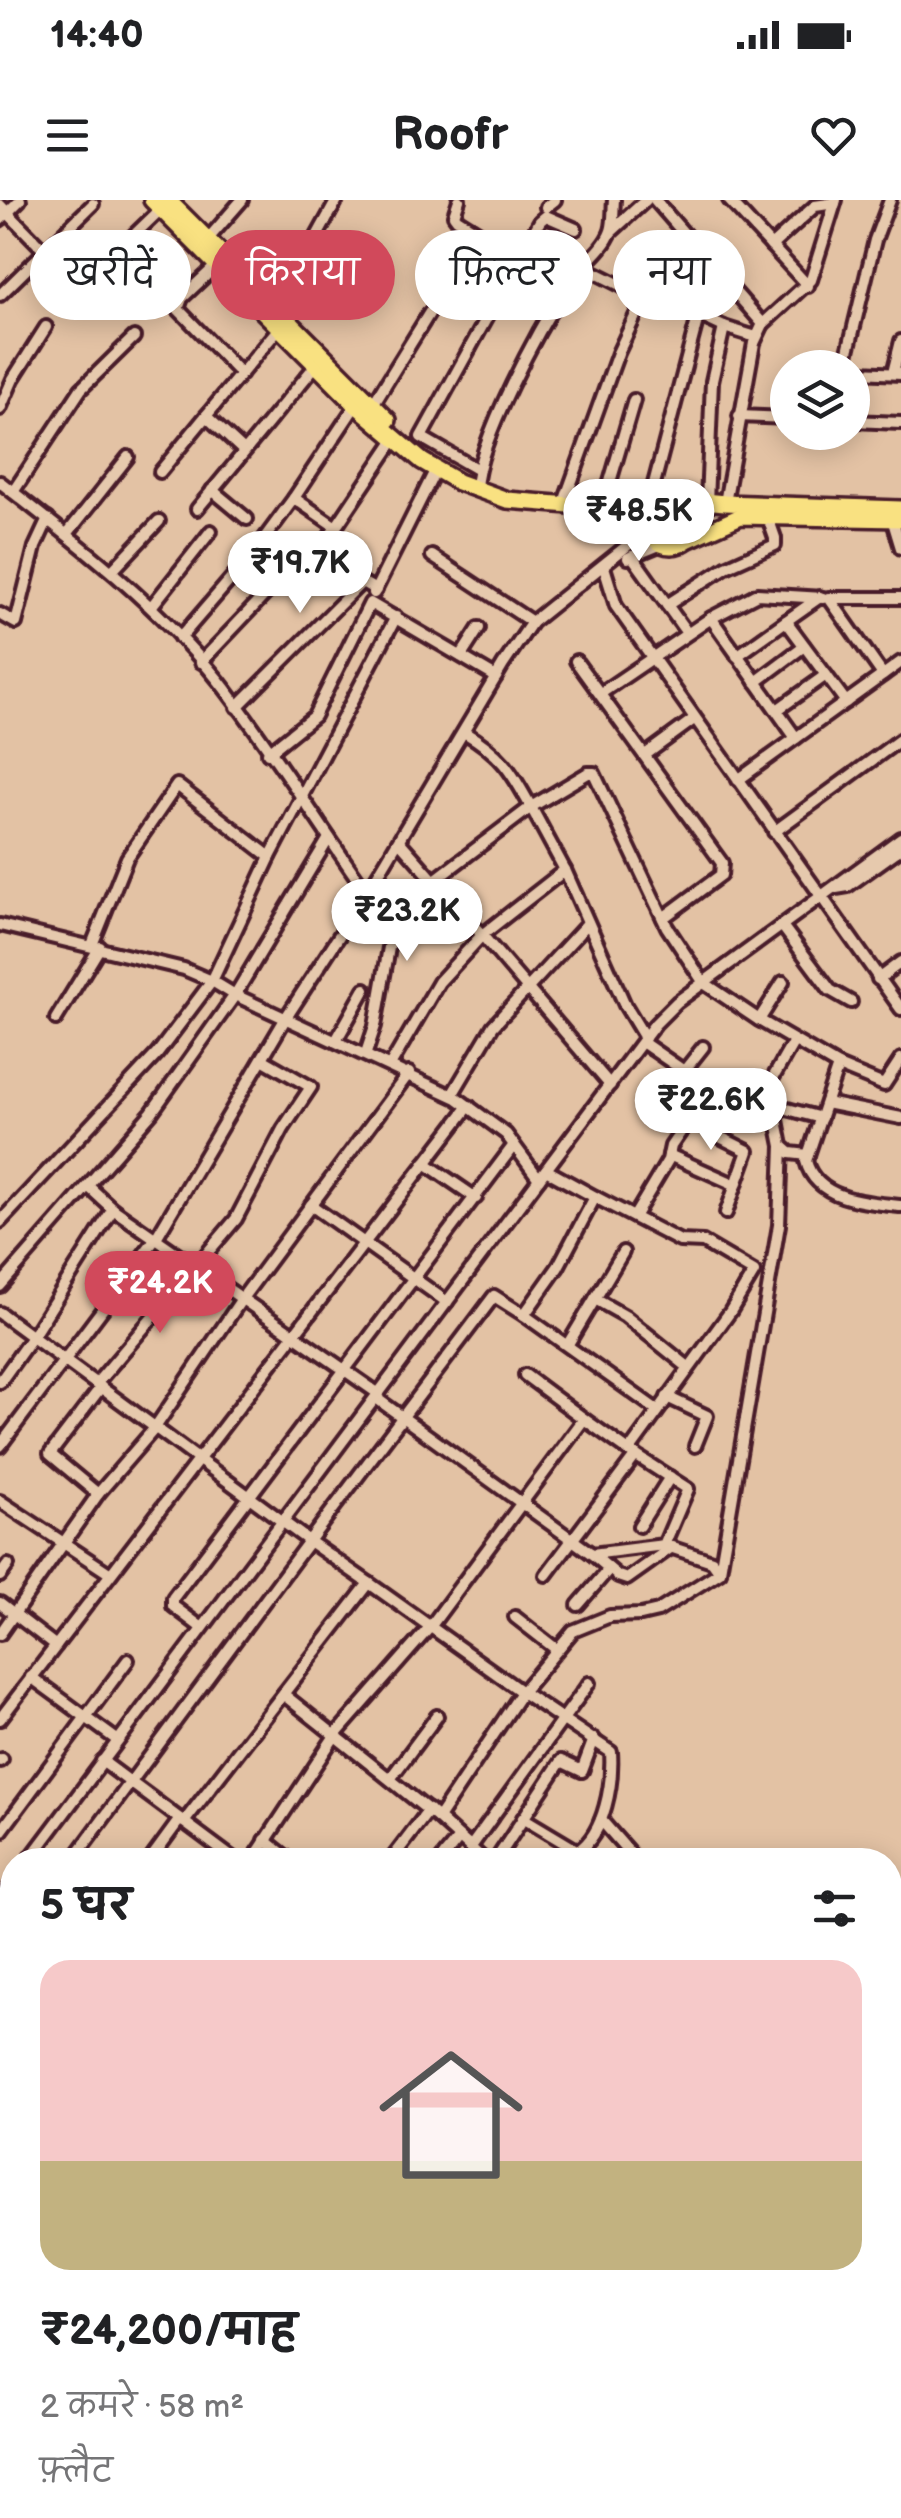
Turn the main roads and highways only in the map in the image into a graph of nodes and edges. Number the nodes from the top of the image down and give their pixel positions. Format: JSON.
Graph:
{"nodes":[{"id":1,"x":160,"y":203,"type":"edge"},
{"id":2,"x":211,"y":243,"type":"edge"},
{"id":3,"x":211,"y":258,"type":"edge"},
{"id":4,"x":277,"y":320,"type":"edge"},
{"id":5,"x":277,"y":320,"type":"edge"},
{"id":6,"x":364,"y":402,"type":"junction"},
{"id":7,"x":416,"y":445,"type":"junction"},
{"id":8,"x":477,"y":479,"type":"junction"},
{"id":9,"x":660,"y":499,"type":"junction"},
{"id":10,"x":896,"y":514,"type":"edge"},
{"id":11,"x":648,"y":525,"type":"junction"},
{"id":12,"x":685,"y":542,"type":"junction"}],
"edges":[{"from":1,"to":2,"type":"main road"},
{"from":1,"to":3,"type":"main road"},
{"from":4,"to":6,"type":"main road"},
{"from":5,"to":6,"type":"main road"},
{"from":6,"to":7,"type":"main road"},
{"from":6,"to":7,"type":"main road"},
{"from":7,"to":8,"type":"main road"},
{"from":7,"to":8,"type":"main road"},
{"from":8,"to":9,"type":"main road"},
{"from":8,"to":11,"type":"main road"},
{"from":9,"to":10,"type":"main road"},
{"from":9,"to":11,"type":"main road"},
{"from":9,"to":12,"type":"main road"},
{"from":10,"to":12,"type":"main road"},
{"from":11,"to":12,"type":"main road"}]}
